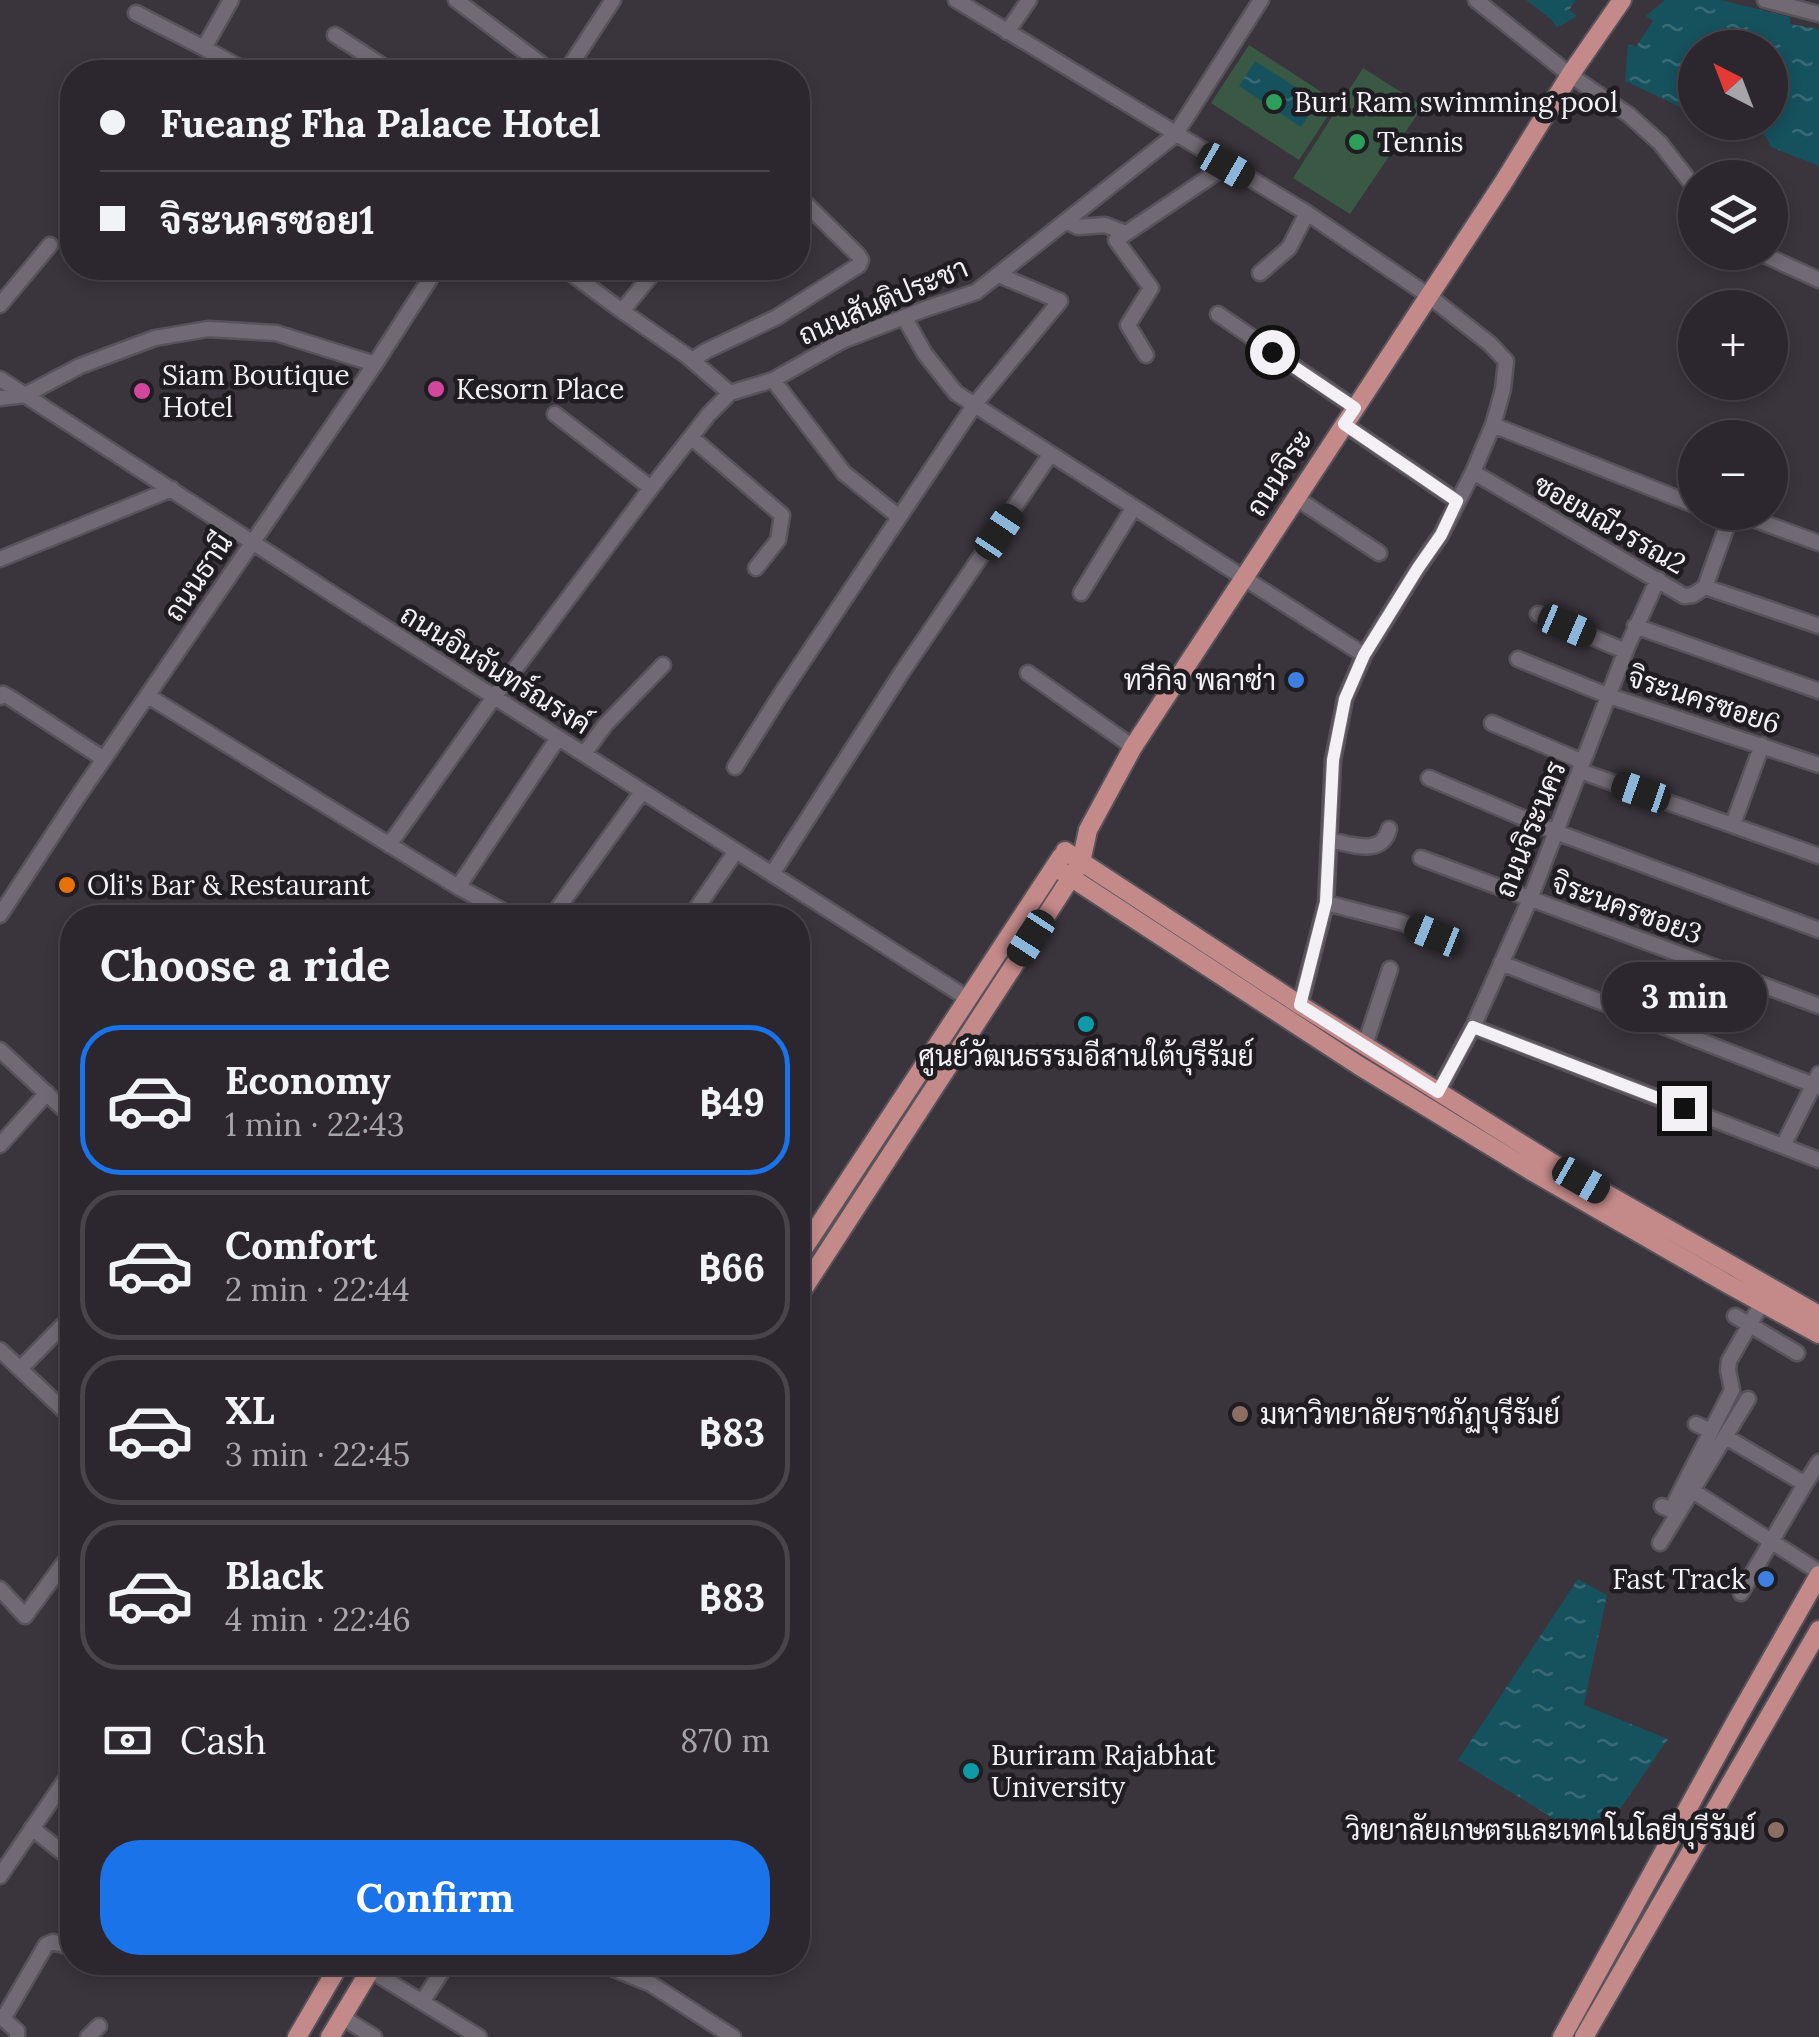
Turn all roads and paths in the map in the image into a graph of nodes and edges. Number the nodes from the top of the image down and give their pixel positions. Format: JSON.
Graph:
{"nodes":[{"id":1,"x":231,"y":0,"type":"edge"},
{"id":2,"x":456,"y":0,"type":"edge"},
{"id":3,"x":956,"y":0,"type":"edge"},
{"id":4,"x":1029,"y":0,"type":"edge"},
{"id":5,"x":1261,"y":0,"type":"edge"},
{"id":6,"x":1476,"y":0,"type":"edge"},
{"id":7,"x":1622,"y":0,"type":"edge"},
{"id":8,"x":1765,"y":0,"type":"edge"},
{"id":9,"x":608,"y":2,"type":"edge"},
{"id":10,"x":136,"y":13,"type":"dead end"},
{"id":11,"x":1819,"y":14,"type":"edge"},
{"id":12,"x":1006,"y":32,"type":"junction"},
{"id":13,"x":335,"y":35,"type":"dead end"},
{"id":14,"x":204,"y":48,"type":"junction"},
{"id":15,"x":226,"y":60,"type":"edge"},
{"id":16,"x":374,"y":60,"type":"edge"},
{"id":17,"x":536,"y":60,"type":"edge"},
{"id":18,"x":573,"y":60,"type":"edge"},
{"id":19,"x":1570,"y":75,"type":"junction"},
{"id":20,"x":1175,"y":135,"type":"junction"},
{"id":21,"x":1226,"y":166,"type":"junction"},
{"id":22,"x":1678,"y":166,"type":"edge"},
{"id":23,"x":810,"y":208,"type":"edge"},
{"id":24,"x":1307,"y":213,"type":"junction"},
{"id":25,"x":1066,"y":222,"type":"junction"},
{"id":26,"x":1126,"y":233,"type":"junction"},
{"id":27,"x":50,"y":246,"type":"dead end"},
{"id":28,"x":1788,"y":266,"type":"edge"},
{"id":29,"x":1260,"y":273,"type":"dead end"},
{"id":30,"x":999,"y":274,"type":"junction"},
{"id":31,"x":429,"y":280,"type":"edge"},
{"id":32,"x":580,"y":280,"type":"edge"},
{"id":33,"x":647,"y":280,"type":"edge"},
{"id":34,"x":1819,"y":280,"type":"edge"},
{"id":35,"x":1429,"y":296,"type":"junction"},
{"id":36,"x":0,"y":304,"type":"edge"},
{"id":37,"x":622,"y":312,"type":"junction"},
{"id":38,"x":1218,"y":314,"type":"dead end"},
{"id":39,"x":904,"y":318,"type":"junction"},
{"id":40,"x":1146,"y":354,"type":"dead end"},
{"id":41,"x":692,"y":360,"type":"junction"},
{"id":42,"x":375,"y":364,"type":"junction"},
{"id":43,"x":0,"y":379,"type":"edge"},
{"id":44,"x":774,"y":380,"type":"junction"},
{"id":45,"x":730,"y":393,"type":"junction"},
{"id":46,"x":25,"y":395,"type":"junction"},
{"id":47,"x":0,"y":398,"type":"edge"},
{"id":48,"x":975,"y":404,"type":"junction"},
{"id":49,"x":556,"y":414,"type":"dead end"},
{"id":50,"x":1350,"y":416,"type":"junction"},
{"id":51,"x":1493,"y":426,"type":"junction"},
{"id":52,"x":691,"y":436,"type":"junction"},
{"id":53,"x":1050,"y":455,"type":"junction"},
{"id":54,"x":1474,"y":472,"type":"junction"},
{"id":55,"x":651,"y":488,"type":"junction"},
{"id":56,"x":172,"y":489,"type":"junction"},
{"id":57,"x":1296,"y":498,"type":"junction"},
{"id":58,"x":1678,"y":499,"type":"edge"},
{"id":59,"x":1457,"y":501,"type":"junction"},
{"id":60,"x":1134,"y":508,"type":"junction"},
{"id":61,"x":899,"y":517,"type":"junction"},
{"id":62,"x":1726,"y":530,"type":"edge"},
{"id":63,"x":1783,"y":530,"type":"edge"},
{"id":64,"x":252,"y":542,"type":"junction"},
{"id":65,"x":1819,"y":543,"type":"edge"},
{"id":66,"x":1379,"y":553,"type":"dead end"},
{"id":67,"x":0,"y":559,"type":"edge"},
{"id":68,"x":756,"y":568,"type":"dead end"},
{"id":69,"x":1243,"y":579,"type":"junction"},
{"id":70,"x":1658,"y":579,"type":"junction"},
{"id":71,"x":1705,"y":587,"type":"junction"},
{"id":72,"x":1080,"y":593,"type":"dead end"},
{"id":73,"x":1538,"y":614,"type":"dead end"},
{"id":74,"x":1636,"y":626,"type":"junction"},
{"id":75,"x":1819,"y":626,"type":"edge"},
{"id":76,"x":1626,"y":650,"type":"junction"},
{"id":77,"x":1364,"y":655,"type":"junction"},
{"id":78,"x":1518,"y":659,"type":"dead end"},
{"id":79,"x":662,"y":665,"type":"dead end"},
{"id":80,"x":1028,"y":672,"type":"dead end"},
{"id":81,"x":1819,"y":690,"type":"edge"},
{"id":82,"x":148,"y":696,"type":"junction"},
{"id":83,"x":1610,"y":696,"type":"junction"},
{"id":84,"x":0,"y":697,"type":"edge"},
{"id":85,"x":494,"y":697,"type":"junction"},
{"id":86,"x":1492,"y":723,"type":"dead end"},
{"id":87,"x":558,"y":738,"type":"junction"},
{"id":88,"x":1762,"y":745,"type":"junction"},
{"id":89,"x":1133,"y":747,"type":"junction"},
{"id":90,"x":584,"y":754,"type":"junction"},
{"id":91,"x":104,"y":760,"type":"junction"},
{"id":92,"x":1819,"y":765,"type":"edge"},
{"id":93,"x":1582,"y":766,"type":"junction"},
{"id":94,"x":735,"y":767,"type":"dead end"},
{"id":95,"x":1428,"y":778,"type":"dead end"},
{"id":96,"x":642,"y":792,"type":"junction"},
{"id":97,"x":1733,"y":824,"type":"junction"},
{"id":98,"x":1389,"y":829,"type":"dead end"},
{"id":99,"x":1556,"y":832,"type":"junction"},
{"id":100,"x":1329,"y":840,"type":"junction"},
{"id":101,"x":390,"y":845,"type":"junction"},
{"id":102,"x":736,"y":851,"type":"junction"},
{"id":103,"x":1819,"y":856,"type":"edge"},
{"id":104,"x":1421,"y":858,"type":"dead end"},
{"id":105,"x":1068,"y":864,"type":"junction"},
{"id":106,"x":772,"y":874,"type":"junction"},
{"id":107,"x":0,"y":884,"type":"edge"},
{"id":108,"x":458,"y":886,"type":"junction"},
{"id":109,"x":14,"y":894,"type":"junction"},
{"id":110,"x":1530,"y":899,"type":"junction"},
{"id":111,"x":1326,"y":902,"type":"junction"},
{"id":112,"x":492,"y":905,"type":"edge"},
{"id":113,"x":560,"y":905,"type":"edge"},
{"id":114,"x":699,"y":905,"type":"edge"},
{"id":115,"x":0,"y":916,"type":"edge"},
{"id":116,"x":1819,"y":930,"type":"edge"},
{"id":117,"x":1434,"y":935,"type":"dead end"},
{"id":118,"x":1501,"y":963,"type":"junction"},
{"id":119,"x":1390,"y":969,"type":"dead end"},
{"id":120,"x":967,"y":998,"type":"junction"},
{"id":121,"x":1300,"y":1005,"type":"junction"},
{"id":122,"x":1819,"y":1006,"type":"edge"},
{"id":123,"x":1473,"y":1027,"type":"junction"},
{"id":124,"x":1365,"y":1045,"type":"junction"},
{"id":125,"x":0,"y":1050,"type":"edge"},
{"id":126,"x":1817,"y":1082,"type":"edge"},
{"id":127,"x":1438,"y":1092,"type":"junction"},
{"id":128,"x":46,"y":1093,"type":"junction"},
{"id":129,"x":60,"y":1106,"type":"edge"},
{"id":130,"x":0,"y":1145,"type":"edge"},
{"id":131,"x":1784,"y":1146,"type":"junction"},
{"id":132,"x":1819,"y":1160,"type":"edge"},
{"id":133,"x":810,"y":1239,"type":"edge"},
{"id":134,"x":810,"y":1277,"type":"edge"},
{"id":135,"x":1762,"y":1303,"type":"junction"},
{"id":136,"x":1806,"y":1315,"type":"edge"},
{"id":137,"x":1735,"y":1316,"type":"dead end"},
{"id":138,"x":1750,"y":1324,"type":"junction"},
{"id":139,"x":60,"y":1328,"type":"edge"},
{"id":140,"x":1819,"y":1334,"type":"edge"},
{"id":141,"x":0,"y":1350,"type":"edge"},
{"id":142,"x":1797,"y":1353,"type":"dead end"},
{"id":143,"x":20,"y":1370,"type":"junction"},
{"id":144,"x":1748,"y":1398,"type":"dead end"},
{"id":145,"x":60,"y":1407,"type":"edge"},
{"id":146,"x":1696,"y":1424,"type":"dead end"},
{"id":147,"x":1719,"y":1434,"type":"junction"},
{"id":148,"x":1819,"y":1462,"type":"edge"},
{"id":149,"x":1805,"y":1484,"type":"junction"},
{"id":150,"x":1694,"y":1491,"type":"junction"},
{"id":151,"x":1662,"y":1506,"type":"dead end"},
{"id":152,"x":1770,"y":1540,"type":"junction"},
{"id":153,"x":1660,"y":1543,"type":"dead end"},
{"id":154,"x":60,"y":1569,"type":"edge"},
{"id":155,"x":1819,"y":1573,"type":"edge"},
{"id":156,"x":0,"y":1588,"type":"edge"},
{"id":157,"x":1741,"y":1592,"type":"dead end"},
{"id":158,"x":1819,"y":1630,"type":"edge"},
{"id":159,"x":60,"y":1787,"type":"edge"},
{"id":160,"x":32,"y":1828,"type":"junction"},
{"id":161,"x":60,"y":1850,"type":"edge"},
{"id":162,"x":6,"y":1856,"type":"edge"},
{"id":163,"x":0,"y":1876,"type":"edge"},
{"id":164,"x":60,"y":1944,"type":"edge"},
{"id":165,"x":334,"y":1975,"type":"edge"},
{"id":166,"x":368,"y":1975,"type":"edge"},
{"id":167,"x":385,"y":1975,"type":"edge"},
{"id":168,"x":440,"y":1975,"type":"edge"},
{"id":169,"x":629,"y":1975,"type":"edge"},
{"id":170,"x":422,"y":2002,"type":"junction"},
{"id":171,"x":342,"y":2017,"type":"junction"},
{"id":172,"x":2,"y":2018,"type":"edge"},
{"id":173,"x":17,"y":2037,"type":"edge"},
{"id":174,"x":297,"y":2037,"type":"edge"},
{"id":175,"x":330,"y":2037,"type":"edge"},
{"id":176,"x":374,"y":2037,"type":"edge"},
{"id":177,"x":479,"y":2037,"type":"edge"},
{"id":178,"x":733,"y":2037,"type":"edge"},
{"id":179,"x":1562,"y":2037,"type":"edge"},
{"id":180,"x":1584,"y":2037,"type":"edge"}],
"edges":[{"from":1,"to":14,"type":"street"},
{"from":2,"to":17,"type":"street"},
{"from":3,"to":12,"type":"street"},
{"from":4,"to":12,"type":"street"},
{"from":5,"to":20,"type":"street","name":"ถนนสันติประชา"},
{"from":6,"to":19,"type":"street"},
{"from":7,"to":19,"type":"main road","name":"ถนนจิระ"},
{"from":8,"to":11,"type":"street"},
{"from":9,"to":18,"type":"street"},
{"from":10,"to":14,"type":"street"},
{"from":12,"to":20,"type":"street"},
{"from":13,"to":16,"type":"street"},
{"from":14,"to":15,"type":"street"},
{"from":19,"to":22,"type":"street"},
{"from":19,"to":35,"type":"main road","name":"ถนนจิระ"},
{"from":20,"to":21,"type":"street"},
{"from":20,"to":25,"type":"street","name":"ถนนสันติประชา"},
{"from":21,"to":24,"type":"street"},
{"from":21,"to":26,"type":"street"},
{"from":23,"to":41,"type":"street"},
{"from":24,"to":29,"type":"street"},
{"from":24,"to":35,"type":"street"},
{"from":25,"to":26,"type":"street"},
{"from":25,"to":30,"type":"street","name":"ถนนสันติประชา"},
{"from":26,"to":40,"type":"street"},
{"from":27,"to":36,"type":"street"},
{"from":28,"to":34,"type":"street"},
{"from":30,"to":39,"type":"street","name":"ถนนสันติประชา"},
{"from":30,"to":48,"type":"street"},
{"from":31,"to":42,"type":"street","name":"ถนนธานี"},
{"from":32,"to":37,"type":"street"},
{"from":33,"to":37,"type":"street"},
{"from":35,"to":50,"type":"main road","name":"ถนนจิระ"},
{"from":35,"to":51,"type":"street"},
{"from":37,"to":41,"type":"street"},
{"from":38,"to":50,"type":"street"},
{"from":39,"to":44,"type":"street","name":"ถนนสันติประชา"},
{"from":39,"to":48,"type":"street"},
{"from":41,"to":45,"type":"street"},
{"from":42,"to":46,"type":"street"},
{"from":42,"to":64,"type":"street","name":"ถนนธานี"},
{"from":43,"to":46,"type":"street","name":"ถนนอินจันทร์ณรงค์"},
{"from":44,"to":45,"type":"street","name":"ถนนสันติประชา"},
{"from":44,"to":61,"type":"street"},
{"from":45,"to":52,"type":"street"},
{"from":46,"to":47,"type":"street"},
{"from":46,"to":56,"type":"street","name":"ถนนอินจันทร์ณรงค์"},
{"from":48,"to":53,"type":"street"},
{"from":48,"to":61,"type":"street"},
{"from":49,"to":55,"type":"street"},
{"from":50,"to":57,"type":"main road","name":"ถนนจิระ"},
{"from":50,"to":59,"type":"street"},
{"from":51,"to":54,"type":"street"},
{"from":51,"to":58,"type":"street"},
{"from":52,"to":55,"type":"street"},
{"from":52,"to":68,"type":"street"},
{"from":53,"to":60,"type":"street"},
{"from":53,"to":106,"type":"street"},
{"from":54,"to":59,"type":"street"},
{"from":54,"to":70,"type":"street","name":"ซอยมณีวรรณ2"},
{"from":55,"to":85,"type":"street"},
{"from":56,"to":64,"type":"street","name":"ถนนอินจันทร์ณรงค์"},
{"from":56,"to":67,"type":"street"},
{"from":57,"to":66,"type":"street"},
{"from":57,"to":69,"type":"main road","name":"ถนนจิระ"},
{"from":59,"to":77,"type":"street"},
{"from":60,"to":69,"type":"street"},
{"from":60,"to":72,"type":"street"},
{"from":61,"to":94,"type":"street"},
{"from":62,"to":71,"type":"street","name":"ซอยมณีวรรณ2"},
{"from":63,"to":65,"type":"street"},
{"from":64,"to":82,"type":"street","name":"ถนนธานี"},
{"from":64,"to":85,"type":"street","name":"ถนนอินจันทร์ณรงค์"},
{"from":69,"to":77,"type":"street"},
{"from":69,"to":89,"type":"main road","name":"ถนนจิระ"},
{"from":70,"to":71,"type":"street","name":"ซอยมณีวรรณ2"},
{"from":70,"to":74,"type":"street","name":"ถนนจิระนคร"},
{"from":71,"to":75,"type":"street"},
{"from":73,"to":76,"type":"street"},
{"from":74,"to":76,"type":"street","name":"ถนนจิระนคร"},
{"from":74,"to":81,"type":"street"},
{"from":76,"to":83,"type":"street","name":"ถนนจิระนคร"},
{"from":77,"to":100,"type":"street"},
{"from":78,"to":83,"type":"street","name":"จิระนครซอย6"},
{"from":79,"to":90,"type":"street"},
{"from":80,"to":89,"type":"street"},
{"from":82,"to":91,"type":"street","name":"ถนนธานี"},
{"from":82,"to":101,"type":"street"},
{"from":83,"to":88,"type":"street","name":"จิระนครซอย6"},
{"from":83,"to":93,"type":"street","name":"ถนนจิระนคร"},
{"from":84,"to":91,"type":"street"},
{"from":85,"to":87,"type":"street","name":"ถนนอินจันทร์ณรงค์"},
{"from":85,"to":101,"type":"street"},
{"from":86,"to":93,"type":"street"},
{"from":87,"to":90,"type":"street","name":"ถนนอินจันทร์ณรงค์"},
{"from":87,"to":108,"type":"street"},
{"from":88,"to":92,"type":"street","name":"จิระนครซอย6"},
{"from":88,"to":97,"type":"street"},
{"from":89,"to":105,"type":"main road","name":"ถนนจิระ"},
{"from":90,"to":96,"type":"street","name":"ถนนอินจันทร์ณรงค์"},
{"from":91,"to":109,"type":"street","name":"ถนนธานี"},
{"from":93,"to":97,"type":"street"},
{"from":93,"to":99,"type":"street","name":"ถนนจิระนคร"},
{"from":95,"to":99,"type":"street"},
{"from":96,"to":102,"type":"street","name":"ถนนอินจันทร์ณรงค์"},
{"from":96,"to":113,"type":"street"},
{"from":97,"to":103,"type":"street"},
{"from":98,"to":100,"type":"street"},
{"from":99,"to":110,"type":"street","name":"ถนนจิระนคร"},
{"from":99,"to":116,"type":"street"},
{"from":100,"to":111,"type":"street"},
{"from":101,"to":108,"type":"street"},
{"from":102,"to":106,"type":"street","name":"ถนนอินจันทร์ณรงค์"},
{"from":102,"to":114,"type":"street"},
{"from":104,"to":110,"type":"street","name":"จิระนครซอย3"},
{"from":105,"to":120,"type":"main road","name":"ถนนจิระ"},
{"from":105,"to":121,"type":"main road"},
{"from":105,"to":134,"type":"main road","name":"ถนนจิระ"},
{"from":105,"to":135,"type":"main road"},
{"from":106,"to":120,"type":"street","name":"ถนนอินจันทร์ณรงค์"},
{"from":107,"to":109,"type":"street"},
{"from":108,"to":112,"type":"street"},
{"from":109,"to":115,"type":"street","name":"ถนนธานี"},
{"from":110,"to":118,"type":"street","name":"ถนนจิระนคร"},
{"from":110,"to":122,"type":"street","name":"จิระนครซอย3"},
{"from":111,"to":117,"type":"street"},
{"from":111,"to":121,"type":"street"},
{"from":118,"to":123,"type":"street","name":"ถนนจิระนคร"},
{"from":118,"to":126,"type":"street"},
{"from":119,"to":124,"type":"street"},
{"from":120,"to":133,"type":"main road","name":"ถนนจิระ"},
{"from":121,"to":124,"type":"main road"},
{"from":123,"to":127,"type":"street","name":"ถนนจิระนคร"},
{"from":123,"to":131,"type":"street"},
{"from":124,"to":127,"type":"main road"},
{"from":125,"to":128,"type":"street"},
{"from":126,"to":131,"type":"street"},
{"from":127,"to":136,"type":"main road"},
{"from":128,"to":129,"type":"street"},
{"from":128,"to":130,"type":"street"},
{"from":131,"to":132,"type":"street"},
{"from":135,"to":136,"type":"main road"},
{"from":135,"to":138,"type":"street"},
{"from":136,"to":140,"type":"main road"},
{"from":137,"to":138,"type":"street"},
{"from":138,"to":142,"type":"street"},
{"from":138,"to":147,"type":"street"},
{"from":139,"to":143,"type":"street"},
{"from":141,"to":143,"type":"street"},
{"from":143,"to":145,"type":"street"},
{"from":144,"to":147,"type":"street"},
{"from":146,"to":147,"type":"street"},
{"from":147,"to":149,"type":"street"},
{"from":147,"to":150,"type":"street"},
{"from":147,"to":151,"type":"street"},
{"from":148,"to":149,"type":"street"},
{"from":149,"to":152,"type":"street"},
{"from":150,"to":152,"type":"street"},
{"from":150,"to":153,"type":"street"},
{"from":152,"to":155,"type":"street"},
{"from":152,"to":157,"type":"street"},
{"from":154,"to":156,"type":"street"},
{"from":155,"to":179,"type":"main road"},
{"from":158,"to":180,"type":"main road"},
{"from":159,"to":160,"type":"street"},
{"from":160,"to":161,"type":"street"},
{"from":160,"to":162,"type":"street"},
{"from":162,"to":163,"type":"street"},
{"from":164,"to":172,"type":"street"},
{"from":165,"to":174,"type":"main road"},
{"from":166,"to":171,"type":"main road"},
{"from":167,"to":170,"type":"street"},
{"from":168,"to":170,"type":"street"},
{"from":169,"to":178,"type":"street"},
{"from":170,"to":177,"type":"street"},
{"from":171,"to":175,"type":"main road"},
{"from":171,"to":176,"type":"street"},
{"from":172,"to":173,"type":"street"}]}
